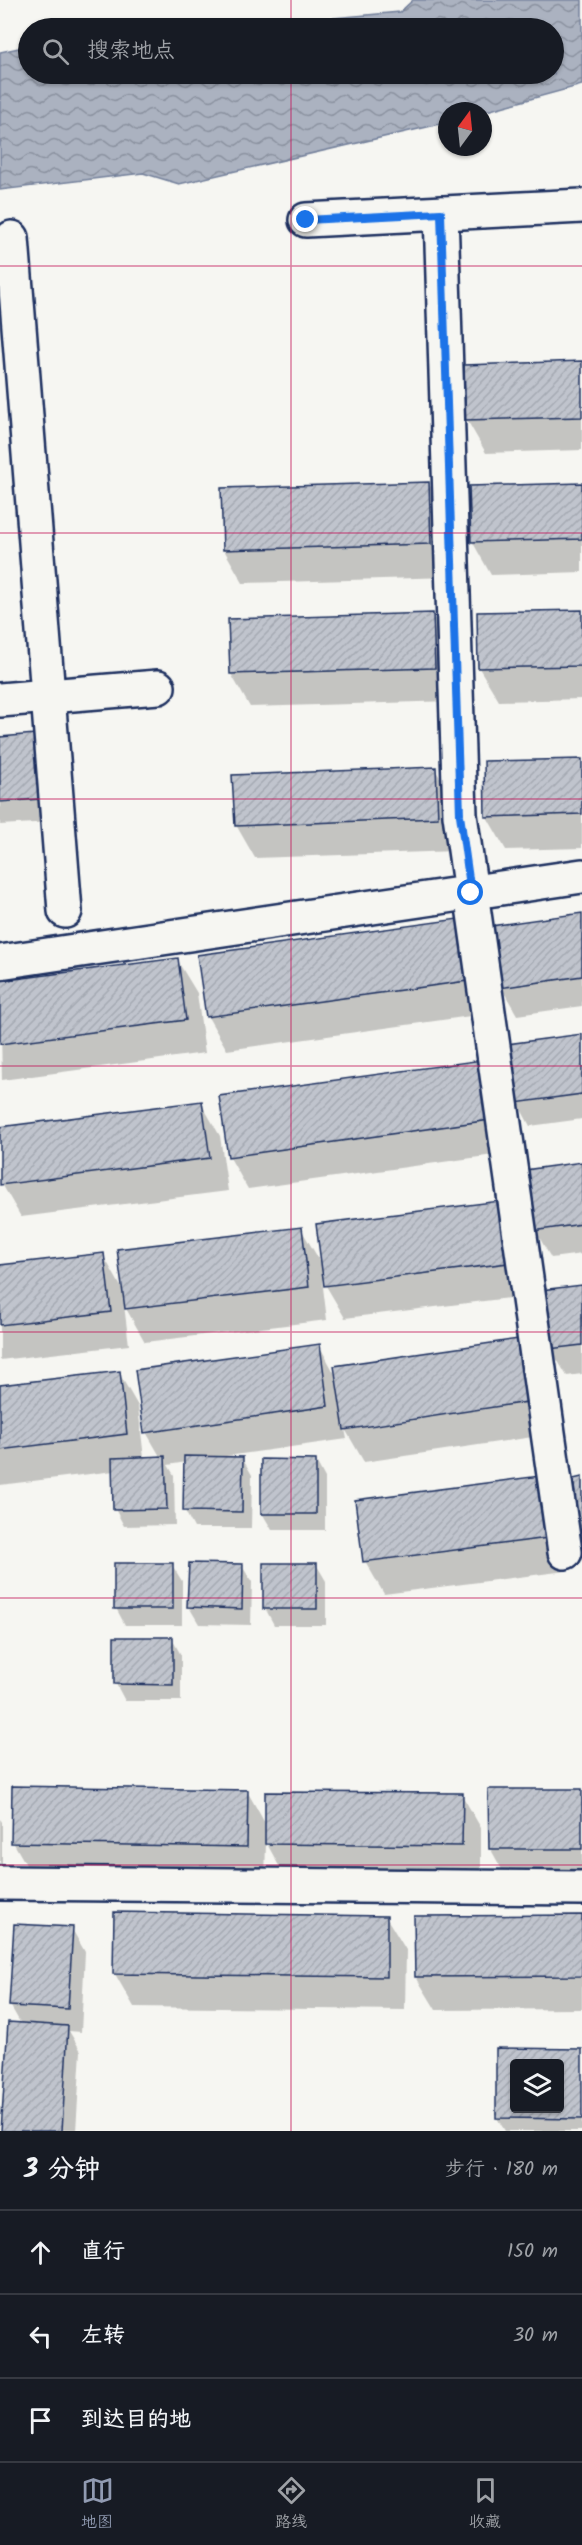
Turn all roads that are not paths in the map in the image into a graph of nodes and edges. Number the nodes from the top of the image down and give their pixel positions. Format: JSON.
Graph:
{"nodes":[{"id":1,"x":582,"y":206,"type":"edge"},
{"id":2,"x":441,"y":213,"type":"junction"},
{"id":3,"x":306,"y":220,"type":"dead end"},
{"id":4,"x":12,"y":238,"type":"dead end"},
{"id":5,"x":158,"y":687,"type":"dead end"},
{"id":6,"x":48,"y":696,"type":"junction"},
{"id":7,"x":0,"y":700,"type":"edge"},
{"id":8,"x":582,"y":876,"type":"edge"},
{"id":9,"x":471,"y":893,"type":"junction"},
{"id":10,"x":65,"y":911,"type":"dead end"},
{"id":11,"x":0,"y":962,"type":"edge"},
{"id":12,"x":564,"y":1552,"type":"dead end"},
{"id":13,"x":0,"y":1883,"type":"edge"},
{"id":14,"x":582,"y":1888,"type":"edge"}],
"edges":[{"from":1,"to":2,"type":"street"},
{"from":2,"to":3,"type":"street"},
{"from":2,"to":9,"type":"street"},
{"from":4,"to":6,"type":"street"},
{"from":5,"to":6,"type":"street"},
{"from":6,"to":7,"type":"street"},
{"from":6,"to":10,"type":"street"},
{"from":8,"to":9,"type":"street"},
{"from":9,"to":11,"type":"street"},
{"from":9,"to":12,"type":"street"},
{"from":13,"to":14,"type":"street"}]}
